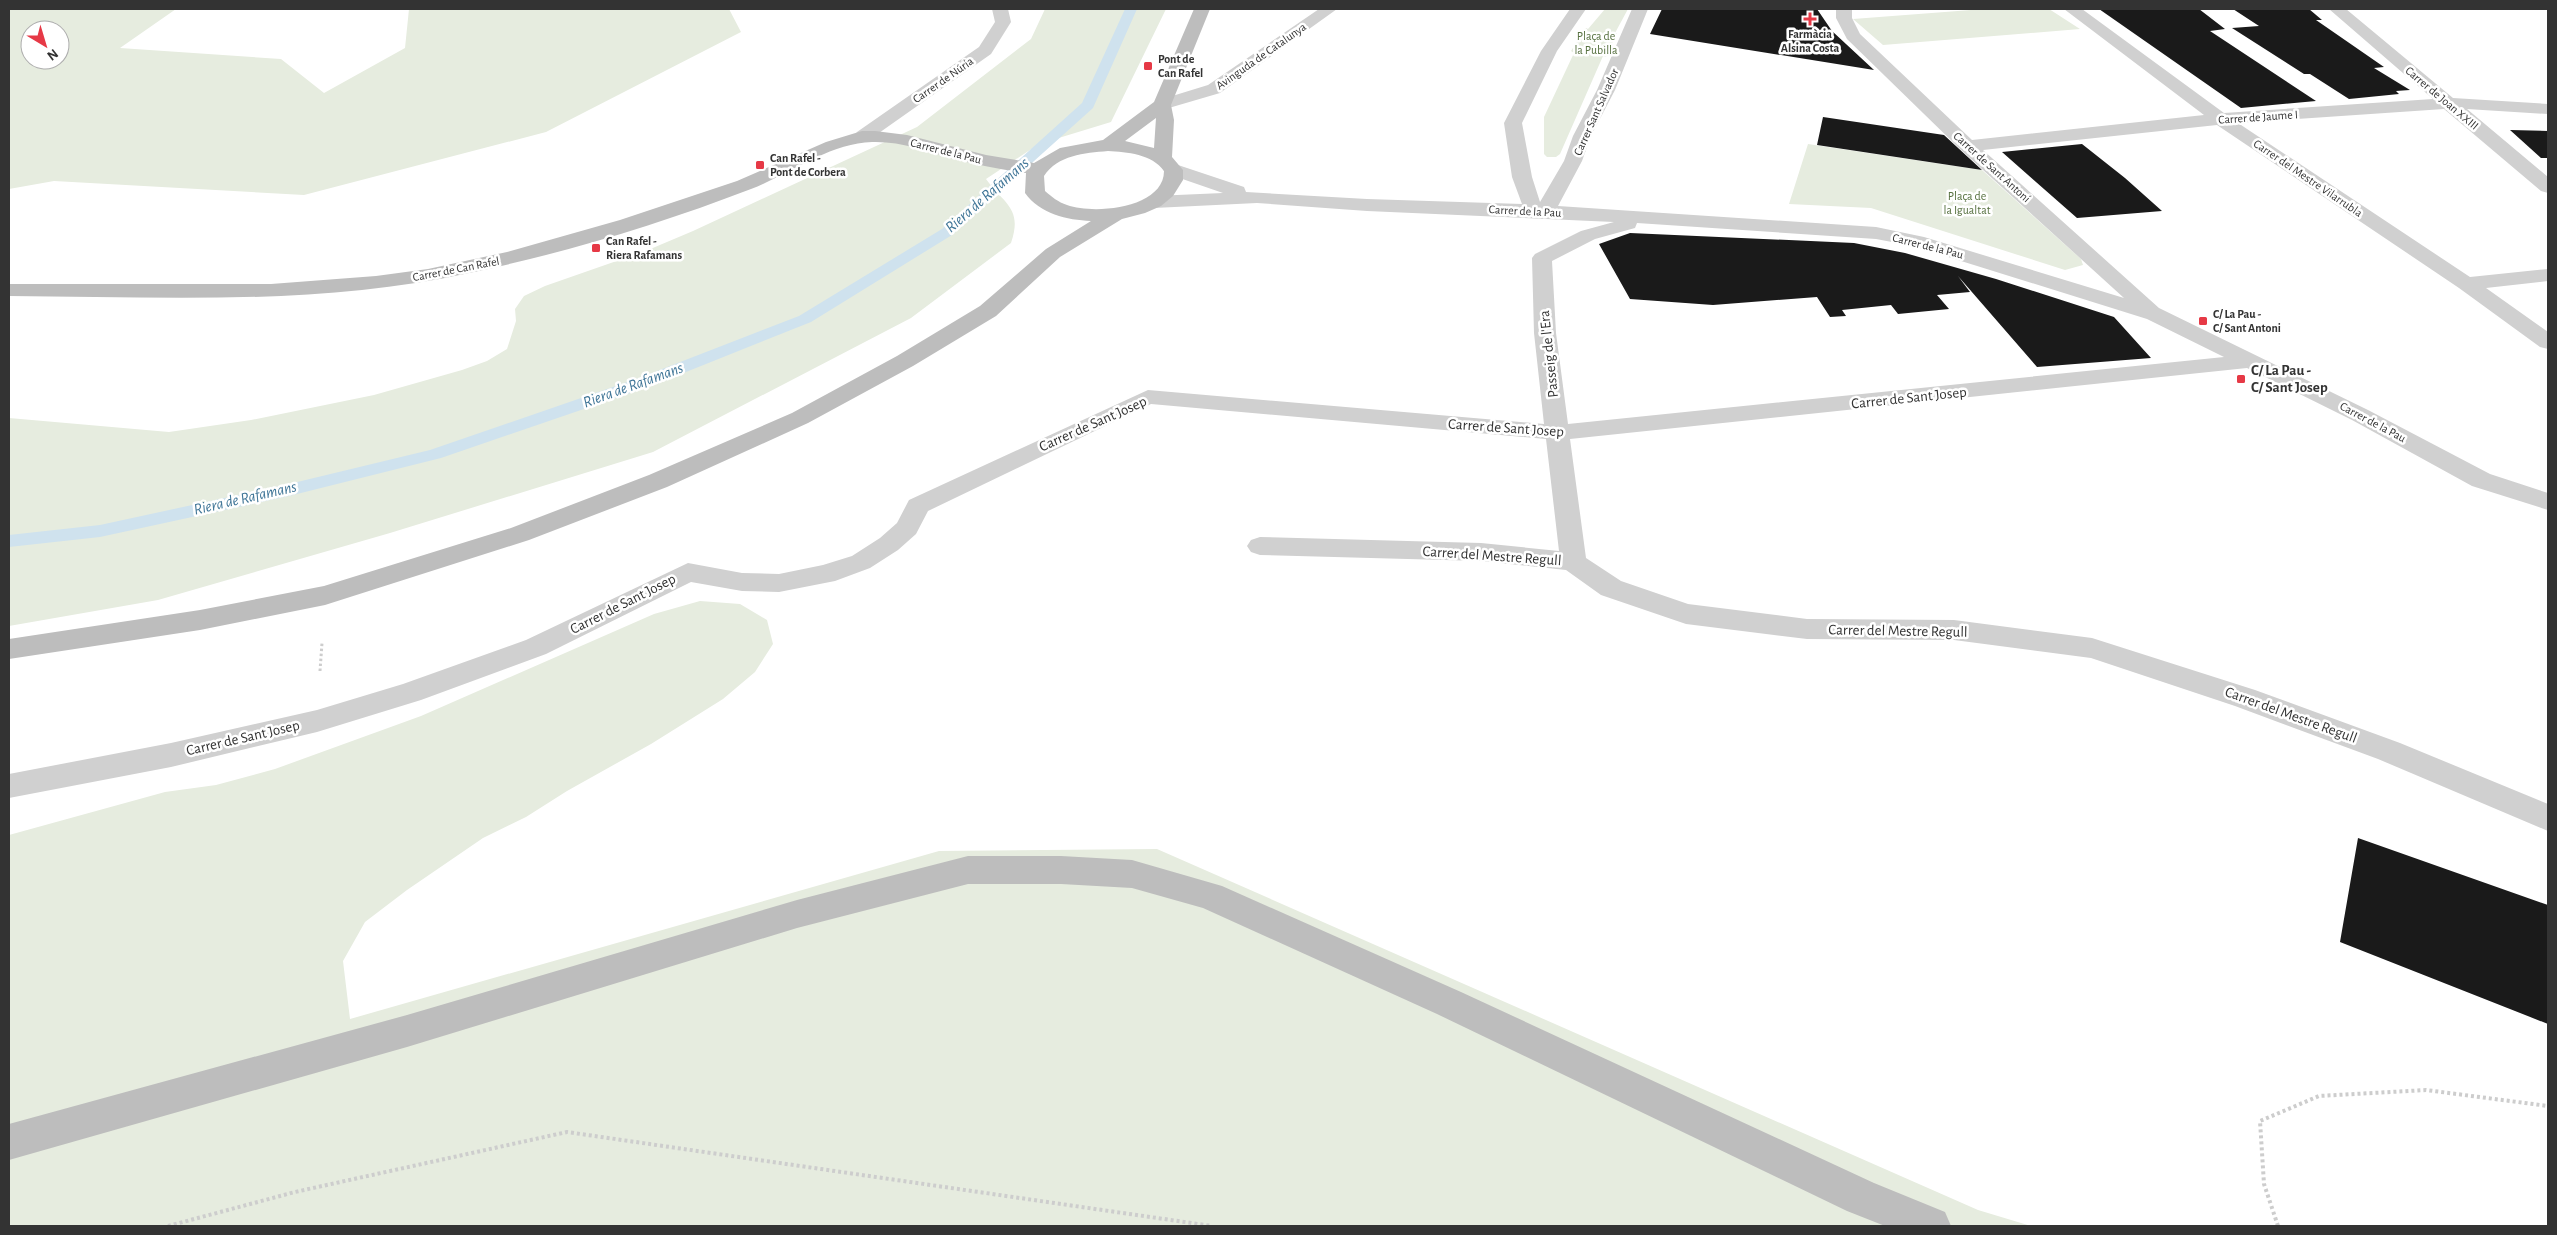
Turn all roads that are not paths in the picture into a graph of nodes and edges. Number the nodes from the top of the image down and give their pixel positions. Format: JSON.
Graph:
{"nodes":[{"id":1,"x":1000,"y":9,"type":"edge"},
{"id":2,"x":1202,"y":9,"type":"edge"},
{"id":3,"x":1329,"y":9,"type":"edge"},
{"id":4,"x":1578,"y":9,"type":"edge"},
{"id":5,"x":1640,"y":9,"type":"edge"},
{"id":6,"x":1844,"y":9,"type":"edge"},
{"id":7,"x":2072,"y":9,"type":"edge"},
{"id":8,"x":2337,"y":9,"type":"edge"},
{"id":9,"x":2448,"y":103,"type":"junction"},
{"id":10,"x":1162,"y":106,"type":"junction"},
{"id":11,"x":2548,"y":108,"type":"edge"},
{"id":12,"x":2220,"y":119,"type":"junction"},
{"id":13,"x":873,"y":136,"type":"junction"},
{"id":14,"x":1108,"y":145,"type":"junction"},
{"id":15,"x":1968,"y":146,"type":"junction"},
{"id":16,"x":1167,"y":164,"type":"junction"},
{"id":17,"x":1039,"y":168,"type":"junction"},
{"id":18,"x":2548,"y":188,"type":"edge"},
{"id":19,"x":1257,"y":197,"type":"junction"},
{"id":20,"x":1154,"y":202,"type":"junction"},
{"id":21,"x":1052,"y":207,"type":"junction"},
{"id":22,"x":1539,"y":211,"type":"junction"},
{"id":23,"x":1116,"y":214,"type":"junction"},
{"id":24,"x":1646,"y":219,"type":"junction"},
{"id":25,"x":1053,"y":253,"type":"junction"},
{"id":26,"x":2548,"y":275,"type":"edge"},
{"id":27,"x":2466,"y":284,"type":"junction"},
{"id":28,"x":9,"y":290,"type":"edge"},
{"id":29,"x":2155,"y":314,"type":"junction"},
{"id":30,"x":2548,"y":342,"type":"edge"},
{"id":31,"x":2251,"y":361,"type":"junction"},
{"id":32,"x":1558,"y":433,"type":"junction"},
{"id":33,"x":2548,"y":502,"type":"edge"},
{"id":34,"x":1260,"y":546,"type":"dead end"},
{"id":35,"x":1573,"y":562,"type":"junction"},
{"id":36,"x":9,"y":649,"type":"edge"},
{"id":37,"x":9,"y":786,"type":"edge"},
{"id":38,"x":2548,"y":818,"type":"edge"},
{"id":39,"x":9,"y":1142,"type":"edge"},
{"id":40,"x":1931,"y":1226,"type":"edge"}],
"edges":[{"from":1,"to":13,"type":"street","name":"Carrer de Núria"},
{"from":2,"to":10,"type":"street"},
{"from":3,"to":10,"type":"street","name":"Avinguda de Catalunya"},
{"from":4,"to":22,"type":"street"},
{"from":5,"to":22,"type":"street","name":"Carrer Sant Salvador"},
{"from":6,"to":15,"type":"street","name":"Carrer de Sant Antoni"},
{"from":7,"to":12,"type":"street","name":"Carrer del Mestre Vilarrubla"},
{"from":8,"to":9,"type":"street","name":"Carrer de Joan XXIII"},
{"from":9,"to":11,"type":"street","name":"Carrer de Jaume I"},
{"from":9,"to":12,"type":"street","name":"Carrer de Jaume I"},
{"from":9,"to":18,"type":"street","name":"Carrer de Joan XXIII"},
{"from":10,"to":14,"type":"street"},
{"from":10,"to":16,"type":"street"},
{"from":12,"to":15,"type":"street","name":"Carrer de Jaume I"},
{"from":12,"to":27,"type":"street","name":"Carrer del Mestre Vilarrubla"},
{"from":13,"to":17,"type":"street","name":"Carrer de la Pau"},
{"from":13,"to":28,"type":"street","name":"Carrer de Can Rafel"},
{"from":14,"to":16,"type":"street"},
{"from":14,"to":17,"type":"street"},
{"from":15,"to":29,"type":"street","name":"Carrer de Sant Antoni"},
{"from":16,"to":19,"type":"street","name":"Carrer de la Pau"},
{"from":16,"to":20,"type":"street"},
{"from":17,"to":21,"type":"street"},
{"from":19,"to":20,"type":"street","name":"Carrer de la Pau"},
{"from":19,"to":22,"type":"street","name":"Carrer de la Pau"},
{"from":20,"to":23,"type":"street"},
{"from":21,"to":23,"type":"street"},
{"from":21,"to":25,"type":"street"},
{"from":22,"to":24,"type":"street","name":"Carrer de la Pau"},
{"from":23,"to":25,"type":"street"},
{"from":24,"to":29,"type":"street","name":"Carrer de la Pau"},
{"from":24,"to":32,"type":"street","name":"Passeig de l'Era"},
{"from":25,"to":36,"type":"street"},
{"from":26,"to":27,"type":"street"},
{"from":27,"to":30,"type":"street","name":"Carrer del Mestre Vilarrubla"},
{"from":29,"to":31,"type":"street","name":"Carrer de la Pau"},
{"from":31,"to":32,"type":"street","name":"Carrer de Sant Josep"},
{"from":31,"to":33,"type":"street","name":"Carrer de la Pau"},
{"from":32,"to":35,"type":"street","name":"Passeig de l'Era"},
{"from":32,"to":37,"type":"street","name":"Carrer de Sant Josep"},
{"from":34,"to":35,"type":"street","name":"Carrer del Mestre Regull"},
{"from":35,"to":38,"type":"street","name":"Carrer del Mestre Regull"},
{"from":39,"to":40,"type":"street"}]}
